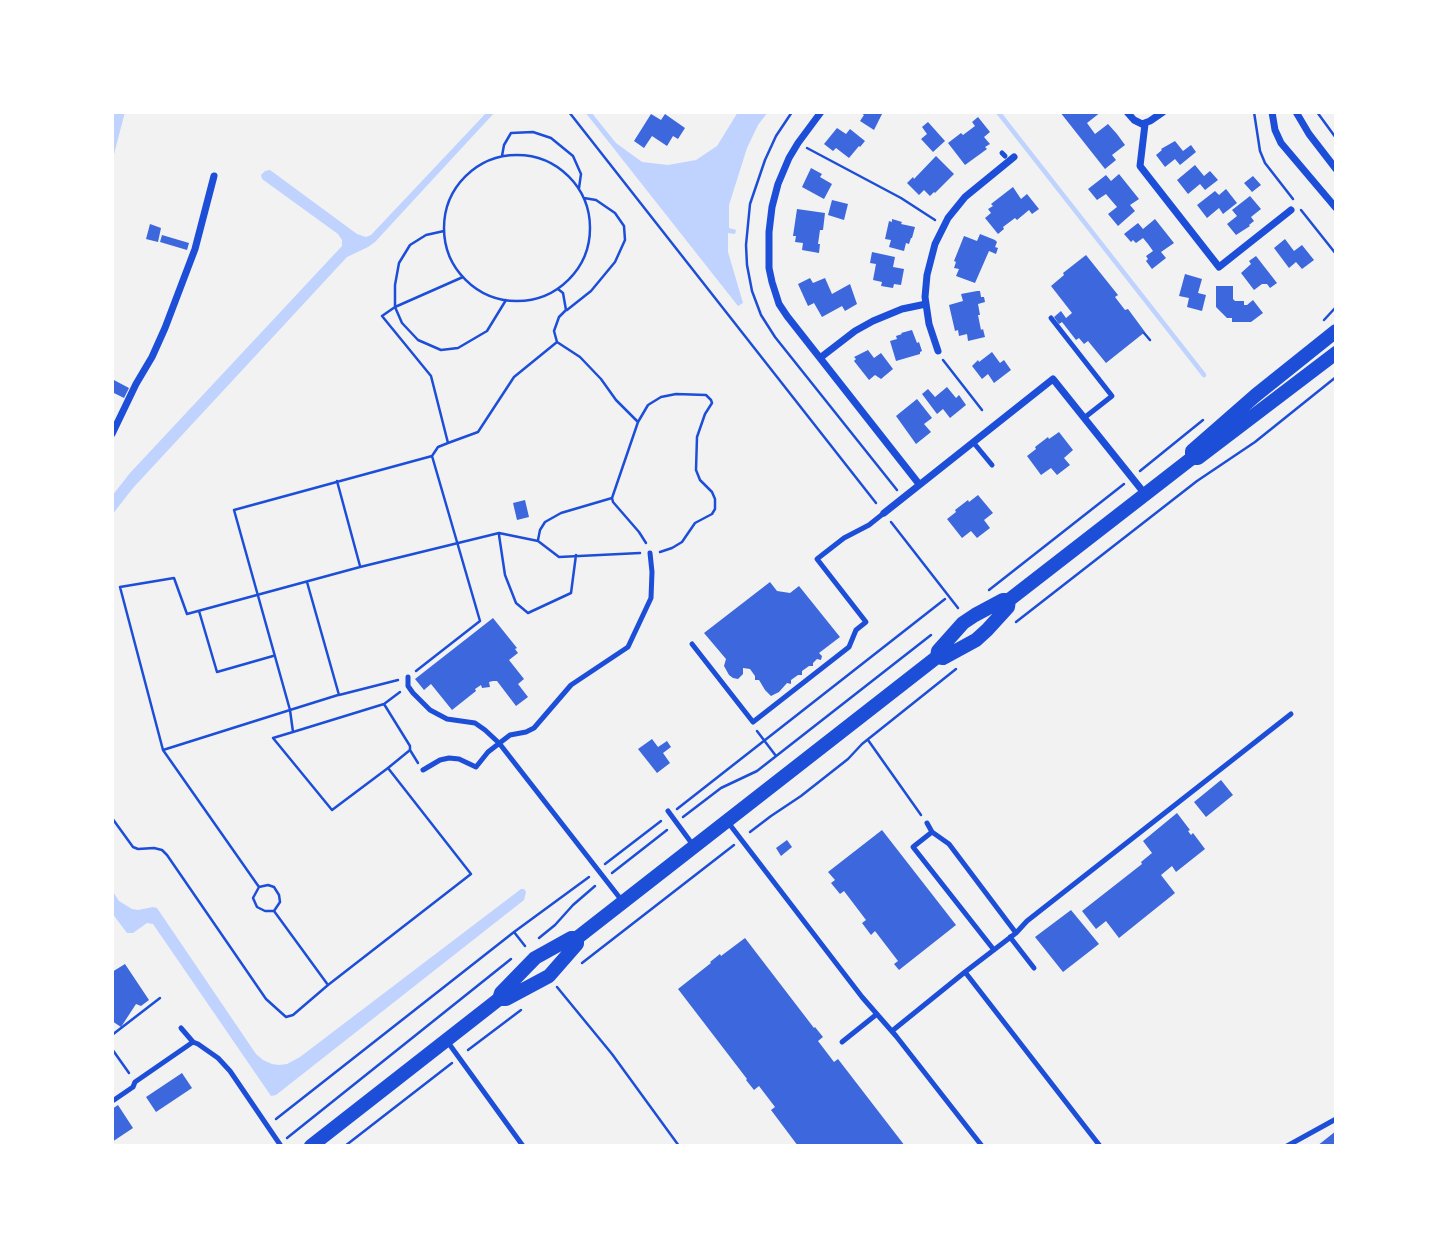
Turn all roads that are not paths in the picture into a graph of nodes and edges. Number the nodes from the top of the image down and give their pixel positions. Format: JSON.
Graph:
{"nodes":[{"id":1,"x":821,"y":112,"type":"edge"},
{"id":2,"x":1127,"y":112,"type":"edge"},
{"id":3,"x":1162,"y":112,"type":"edge"},
{"id":4,"x":1272,"y":112,"type":"edge"},
{"id":5,"x":1296,"y":112,"type":"edge"},
{"id":6,"x":1144,"y":124,"type":"junction"},
{"id":7,"x":1014,"y":157,"type":"dead end"},
{"id":8,"x":1336,"y":169,"type":"edge"},
{"id":9,"x":214,"y":176,"type":"dead end"},
{"id":10,"x":1336,"y":208,"type":"edge"},
{"id":11,"x":1291,"y":210,"type":"dead end"},
{"id":12,"x":926,"y":304,"type":"junction"},
{"id":13,"x":1051,"y":318,"type":"dead end"},
{"id":14,"x":1336,"y":331,"type":"edge"},
{"id":15,"x":939,"y":353,"type":"road end"},
{"id":16,"x":1336,"y":353,"type":"edge"},
{"id":17,"x":820,"y":358,"type":"junction"},
{"id":18,"x":1084,"y":418,"type":"junction"},
{"id":19,"x":112,"y":434,"type":"edge"},
{"id":20,"x":973,"y":442,"type":"junction"},
{"id":21,"x":1192,"y":458,"type":"junction"},
{"id":22,"x":992,"y":466,"type":"dead end"},
{"id":23,"x":919,"y":484,"type":"junction"},
{"id":24,"x":1145,"y":494,"type":"junction"},
{"id":25,"x":884,"y":513,"type":"joint"},
{"id":26,"x":650,"y":552,"type":"road end"},
{"id":27,"x":1009,"y":600,"type":"junction"},
{"id":28,"x":692,"y":644,"type":"dead end"},
{"id":29,"x":937,"y":657,"type":"junction"},
{"id":30,"x":408,"y":677,"type":"road end"},
{"id":31,"x":1291,"y":714,"type":"dead end"},
{"id":32,"x":499,"y":743,"type":"junction"},
{"id":33,"x":423,"y":769,"type":"dead end"},
{"id":34,"x":669,"y":813,"type":"road end"},
{"id":35,"x":727,"y":821,"type":"junction"},
{"id":36,"x":928,"y":823,"type":"road end"},
{"id":37,"x":932,"y":832,"type":"junction"},
{"id":38,"x":694,"y":847,"type":"junction"},
{"id":39,"x":623,"y":902,"type":"junction"},
{"id":40,"x":1016,"y":933,"type":"junction"},
{"id":41,"x":1010,"y":937,"type":"junction"},
{"id":42,"x":577,"y":938,"type":"junction"},
{"id":43,"x":994,"y":950,"type":"junction"},
{"id":44,"x":1034,"y":968,"type":"dead end"},
{"id":45,"x":965,"y":972,"type":"junction"},
{"id":46,"x":499,"y":999,"type":"junction"},
{"id":47,"x":877,"y":1014,"type":"junction"},
{"id":48,"x":180,"y":1028,"type":"dead end"},
{"id":49,"x":892,"y":1031,"type":"junction"},
{"id":50,"x":446,"y":1041,"type":"junction"},
{"id":51,"x":193,"y":1042,"type":"junction"},
{"id":52,"x":842,"y":1042,"type":"dead end"},
{"id":53,"x":114,"y":1100,"type":"dead end"},
{"id":54,"x":1336,"y":1119,"type":"edge"},
{"id":55,"x":280,"y":1145,"type":"edge"},
{"id":56,"x":311,"y":1146,"type":"edge"},
{"id":57,"x":523,"y":1146,"type":"edge"},
{"id":58,"x":982,"y":1146,"type":"edge"},
{"id":59,"x":1100,"y":1146,"type":"edge"},
{"id":60,"x":1287,"y":1146,"type":"edge"}],
"edges":[{"from":1,"to":17,"type":"street"},
{"from":2,"to":6,"type":"street"},
{"from":3,"to":6,"type":"street"},
{"from":4,"to":10,"type":"street"},
{"from":5,"to":8,"type":"street"},
{"from":6,"to":11,"type":"street"},
{"from":7,"to":12,"type":"street"},
{"from":9,"to":19,"type":"street"},
{"from":12,"to":15,"type":"street"},
{"from":12,"to":17,"type":"street"},
{"from":13,"to":18,"type":"lane"},
{"from":14,"to":21,"type":"main road"},
{"from":16,"to":21,"type":"main road"},
{"from":17,"to":23,"type":"street"},
{"from":18,"to":20,"type":"street"},
{"from":18,"to":24,"type":"street"},
{"from":20,"to":22,"type":"lane"},
{"from":20,"to":23,"type":"street"},
{"from":21,"to":24,"type":"main road"},
{"from":23,"to":25,"type":"street"},
{"from":24,"to":27,"type":"main road"},
{"from":25,"to":28,"type":"lane"},
{"from":26,"to":32,"type":"lane"},
{"from":27,"to":29,"type":"main road"},
{"from":27,"to":29,"type":"main road"},
{"from":29,"to":35,"type":"main road"},
{"from":30,"to":32,"type":"lane"},
{"from":31,"to":40,"type":"lane"},
{"from":32,"to":33,"type":"lane"},
{"from":32,"to":39,"type":"lane"},
{"from":34,"to":38,"type":"lane"},
{"from":35,"to":38,"type":"main road"},
{"from":35,"to":47,"type":"lane"},
{"from":36,"to":37,"type":"lane"},
{"from":37,"to":40,"type":"lane"},
{"from":37,"to":43,"type":"lane"},
{"from":38,"to":39,"type":"main road"},
{"from":39,"to":42,"type":"main road"},
{"from":40,"to":41,"type":"lane"},
{"from":41,"to":43,"type":"lane"},
{"from":41,"to":44,"type":"lane"},
{"from":42,"to":46,"type":"main road"},
{"from":42,"to":46,"type":"main road"},
{"from":43,"to":45,"type":"lane"},
{"from":45,"to":49,"type":"lane"},
{"from":45,"to":59,"type":"lane"},
{"from":46,"to":50,"type":"main road"},
{"from":47,"to":49,"type":"lane"},
{"from":47,"to":52,"type":"lane"},
{"from":48,"to":51,"type":"lane"},
{"from":49,"to":58,"type":"lane"},
{"from":50,"to":56,"type":"main road"},
{"from":50,"to":57,"type":"lane"},
{"from":51,"to":53,"type":"lane"},
{"from":51,"to":55,"type":"lane"},
{"from":54,"to":60,"type":"lane"}]}
